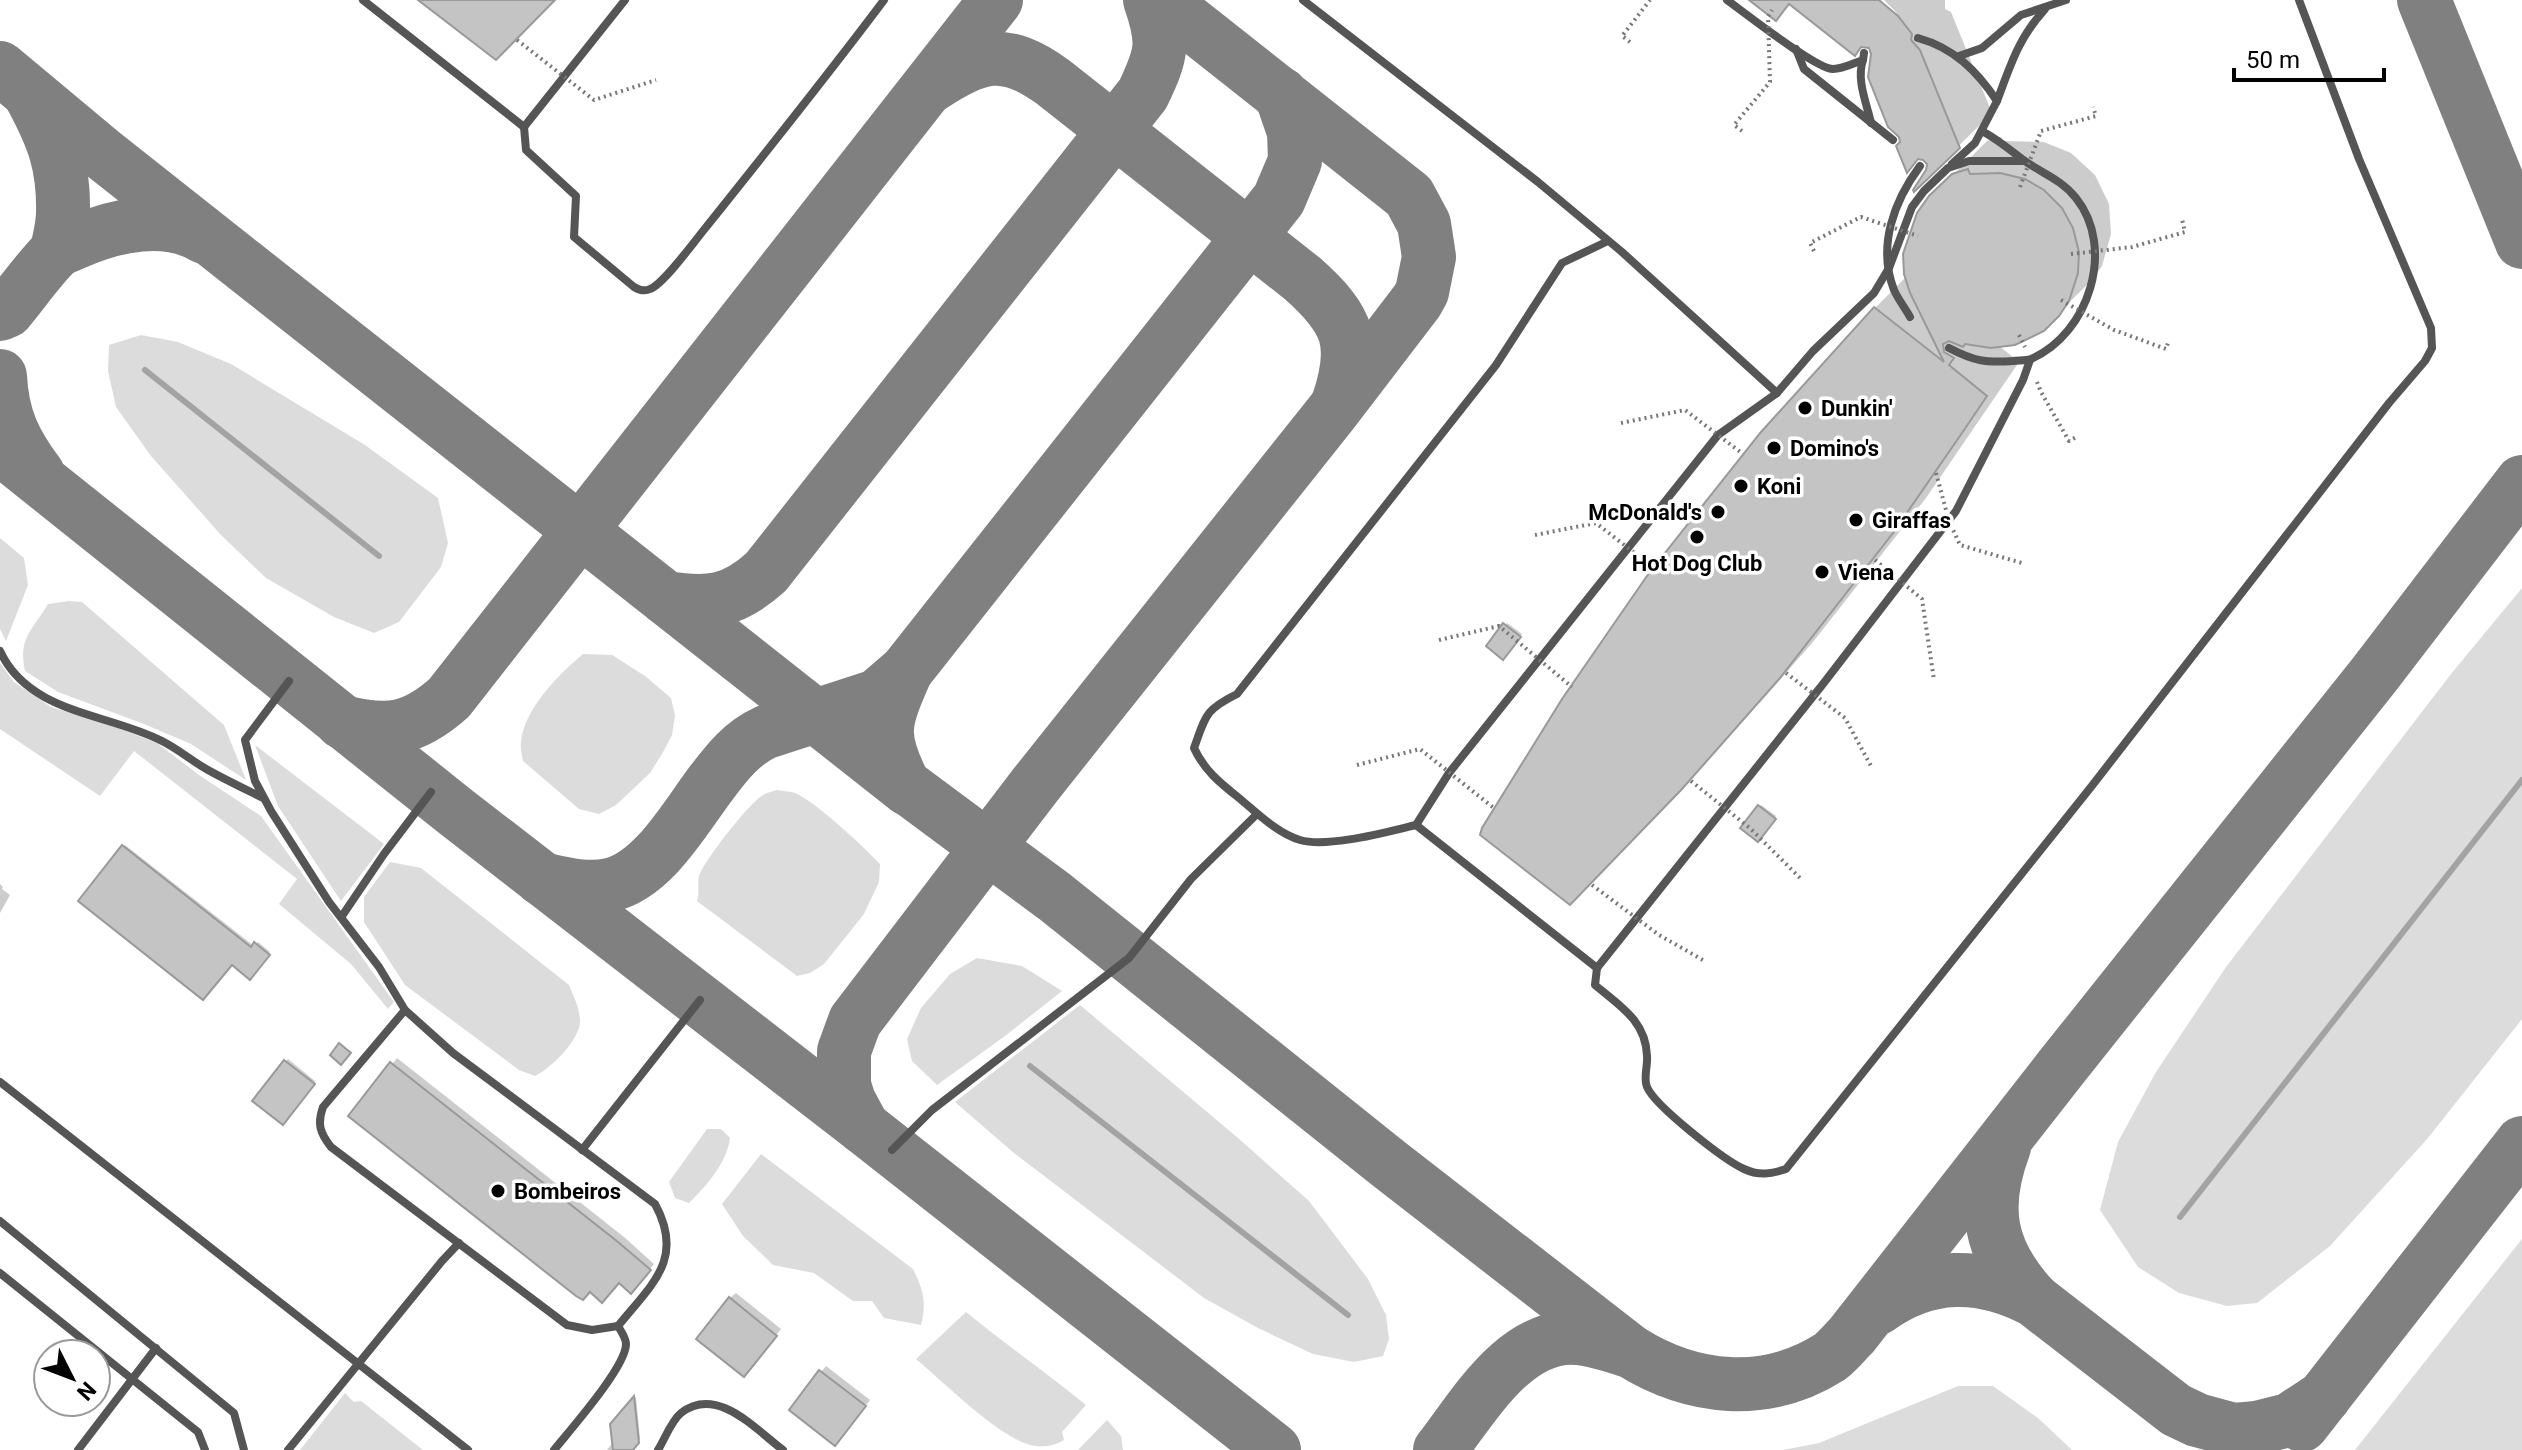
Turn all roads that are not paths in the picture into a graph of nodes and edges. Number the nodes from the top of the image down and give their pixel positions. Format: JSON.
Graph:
{"nodes":[{"id":1,"x":363,"y":0,"type":"edge"},
{"id":2,"x":625,"y":0,"type":"edge"},
{"id":3,"x":884,"y":0,"type":"edge"},
{"id":4,"x":1303,"y":0,"type":"edge"},
{"id":5,"x":1727,"y":0,"type":"edge"},
{"id":6,"x":2066,"y":0,"type":"edge"},
{"id":7,"x":2299,"y":0,"type":"edge"},
{"id":8,"x":2045,"y":8,"type":"junction"},
{"id":9,"x":1918,"y":38,"type":"dead end"},
{"id":10,"x":1796,"y":48,"type":"junction"},
{"id":11,"x":1959,"y":56,"type":"junction"},
{"id":12,"x":1997,"y":101,"type":"junction"},
{"id":13,"x":1871,"y":124,"type":"junction"},
{"id":14,"x":524,"y":127,"type":"junction"},
{"id":15,"x":1982,"y":131,"type":"junction"},
{"id":16,"x":1893,"y":140,"type":"dead end"},
{"id":17,"x":2027,"y":162,"type":"junction"},
{"id":18,"x":1920,"y":166,"type":"dead end"},
{"id":19,"x":1948,"y":168,"type":"junction"},
{"id":20,"x":1608,"y":241,"type":"junction"},
{"id":21,"x":1889,"y":268,"type":"junction"},
{"id":22,"x":1910,"y":317,"type":"dead end"},
{"id":23,"x":1949,"y":348,"type":"dead end"},
{"id":24,"x":2030,"y":360,"type":"junction"},
{"id":25,"x":1777,"y":393,"type":"junction"},
{"id":26,"x":0,"y":651,"type":"edge"},
{"id":27,"x":289,"y":681,"type":"dead end"},
{"id":28,"x":431,"y":792,"type":"dead end"},
{"id":29,"x":264,"y":799,"type":"junction"},
{"id":30,"x":1257,"y":814,"type":"junction"},
{"id":31,"x":1416,"y":825,"type":"junction"},
{"id":32,"x":342,"y":916,"type":"junction"},
{"id":33,"x":1597,"y":968,"type":"junction"},
{"id":34,"x":700,"y":1000,"type":"dead end"},
{"id":35,"x":405,"y":1010,"type":"junction"},
{"id":36,"x":0,"y":1082,"type":"edge"},
{"id":37,"x":582,"y":1150,"type":"junction"},
{"id":38,"x":892,"y":1150,"type":"dead end"},
{"id":39,"x":0,"y":1221,"type":"edge"},
{"id":40,"x":459,"y":1243,"type":"junction"},
{"id":41,"x":0,"y":1273,"type":"edge"},
{"id":42,"x":618,"y":1326,"type":"junction"},
{"id":43,"x":156,"y":1348,"type":"junction"},
{"id":44,"x":358,"y":1364,"type":"junction"},
{"id":45,"x":133,"y":1380,"type":"junction"},
{"id":46,"x":78,"y":1450,"type":"edge"},
{"id":47,"x":205,"y":1450,"type":"edge"},
{"id":48,"x":244,"y":1450,"type":"edge"},
{"id":49,"x":288,"y":1450,"type":"edge"},
{"id":50,"x":468,"y":1450,"type":"edge"},
{"id":51,"x":554,"y":1450,"type":"edge"},
{"id":52,"x":658,"y":1450,"type":"edge"},
{"id":53,"x":783,"y":1450,"type":"edge"}],
"edges":[{"from":1,"to":14,"type":"lane"},
{"from":2,"to":14,"type":"lane"},
{"from":3,"to":14,"type":"lane"},
{"from":4,"to":20,"type":"lane"},
{"from":5,"to":10,"type":"lane"},
{"from":6,"to":8,"type":"lane"},
{"from":7,"to":33,"type":"lane"},
{"from":8,"to":11,"type":"lane"},
{"from":8,"to":12,"type":"lane"},
{"from":9,"to":11,"type":"lane"},
{"from":10,"to":13,"type":"lane"},
{"from":10,"to":13,"type":"lane"},
{"from":11,"to":12,"type":"lane"},
{"from":12,"to":15,"type":"lane"},
{"from":13,"to":16,"type":"lane"},
{"from":15,"to":17,"type":"lane"},
{"from":15,"to":19,"type":"lane"},
{"from":17,"to":19,"type":"lane"},
{"from":17,"to":24,"type":"lane"},
{"from":18,"to":21,"type":"lane"},
{"from":19,"to":21,"type":"lane"},
{"from":20,"to":25,"type":"lane"},
{"from":20,"to":30,"type":"lane"},
{"from":21,"to":22,"type":"lane"},
{"from":21,"to":25,"type":"lane"},
{"from":23,"to":24,"type":"lane"},
{"from":24,"to":33,"type":"lane"},
{"from":25,"to":31,"type":"lane"},
{"from":26,"to":29,"type":"lane"},
{"from":27,"to":29,"type":"lane"},
{"from":28,"to":32,"type":"lane"},
{"from":29,"to":32,"type":"lane"},
{"from":30,"to":31,"type":"lane"},
{"from":30,"to":38,"type":"lane"},
{"from":31,"to":33,"type":"lane"},
{"from":32,"to":35,"type":"lane"},
{"from":34,"to":37,"type":"lane"},
{"from":35,"to":37,"type":"lane"},
{"from":35,"to":40,"type":"lane"},
{"from":36,"to":44,"type":"lane"},
{"from":37,"to":42,"type":"lane"},
{"from":39,"to":43,"type":"lane"},
{"from":40,"to":42,"type":"lane"},
{"from":40,"to":44,"type":"lane"},
{"from":41,"to":45,"type":"lane"},
{"from":42,"to":51,"type":"lane"},
{"from":43,"to":45,"type":"lane"},
{"from":43,"to":48,"type":"lane"},
{"from":44,"to":49,"type":"lane"},
{"from":44,"to":50,"type":"lane"},
{"from":45,"to":46,"type":"lane"},
{"from":45,"to":47,"type":"lane"},
{"from":52,"to":53,"type":"lane"}]}
